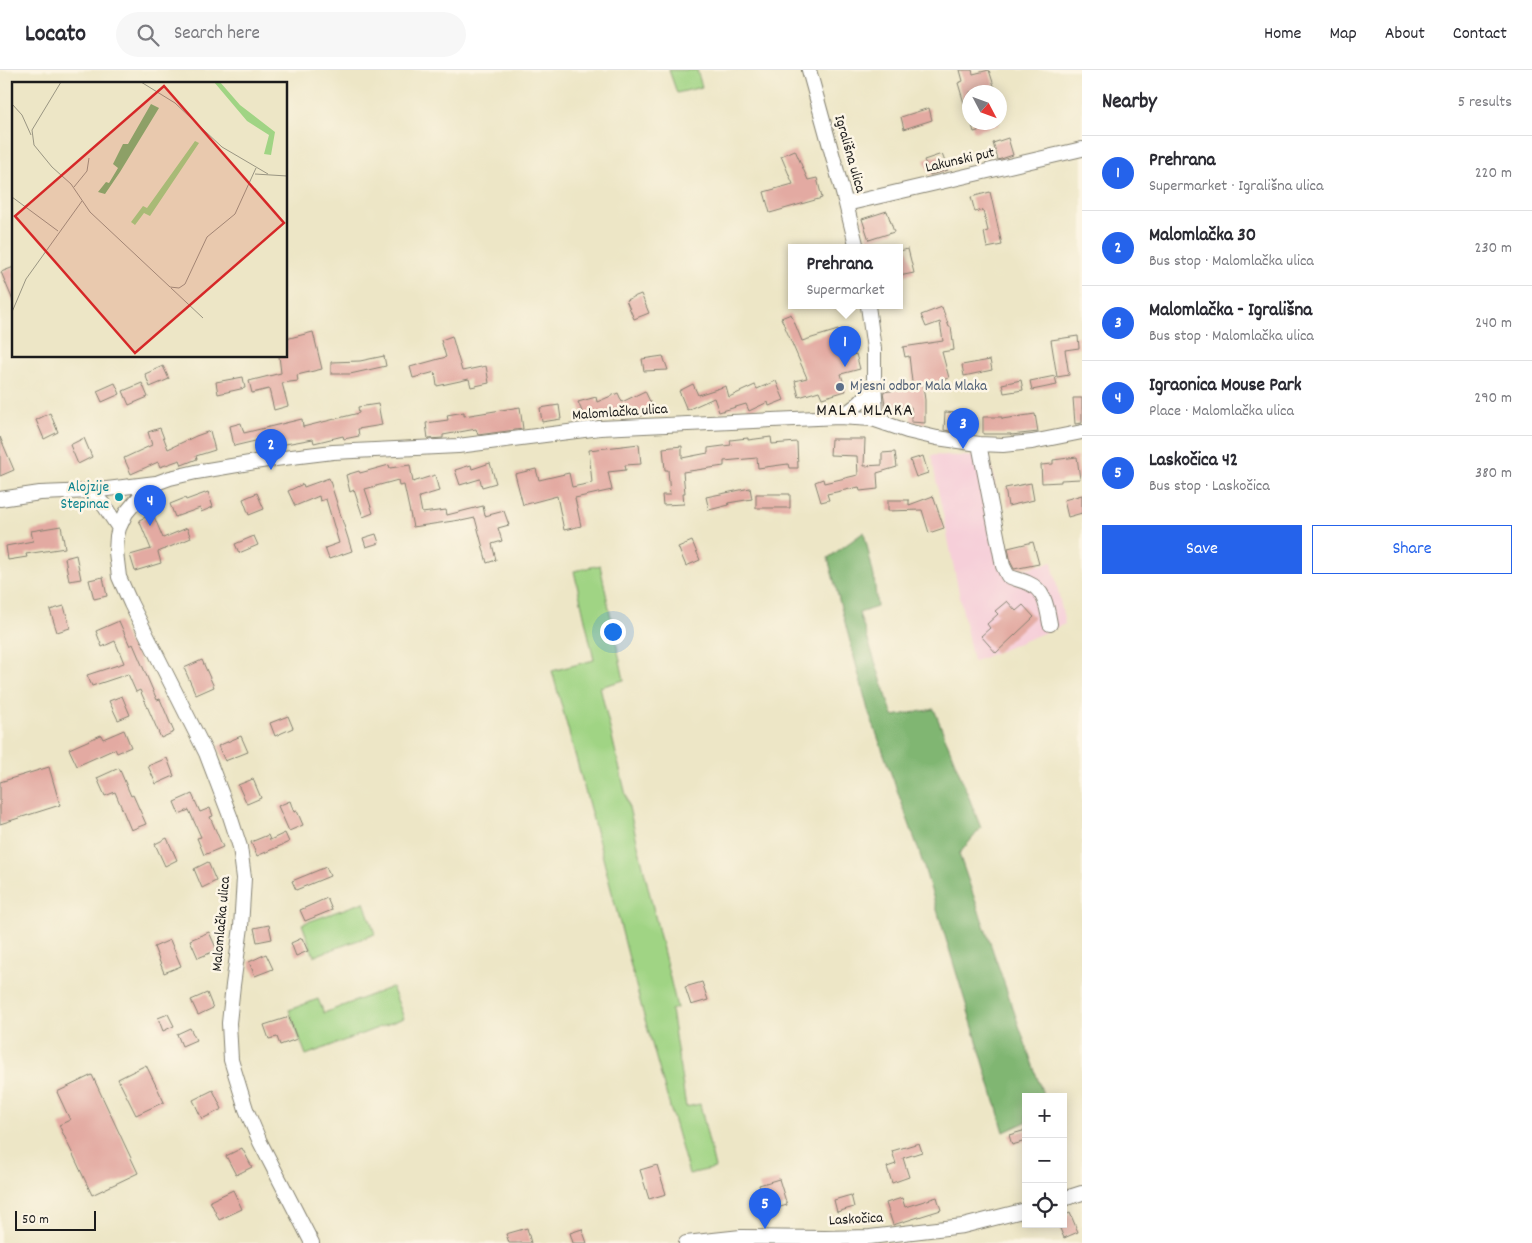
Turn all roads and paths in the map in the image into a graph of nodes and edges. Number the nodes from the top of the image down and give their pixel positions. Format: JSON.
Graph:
{"nodes":[{"id":1,"x":809,"y":70,"type":"edge"},
{"id":2,"x":1082,"y":149,"type":"edge"},
{"id":3,"x":846,"y":204,"type":"junction"},
{"id":4,"x":855,"y":244,"type":"edge"},
{"id":5,"x":868,"y":309,"type":"edge"},
{"id":6,"x":874,"y":382,"type":"junction"},
{"id":7,"x":840,"y":417,"type":"junction"},
{"id":8,"x":886,"y":424,"type":"junction"},
{"id":9,"x":1082,"y":432,"type":"edge"},
{"id":10,"x":979,"y":444,"type":"junction"},
{"id":11,"x":160,"y":482,"type":"junction"},
{"id":12,"x":91,"y":492,"type":"junction"},
{"id":13,"x":0,"y":499,"type":"edge"},
{"id":14,"x":119,"y":528,"type":"junction"},
{"id":15,"x":1050,"y":624,"type":"dead end"},
{"id":16,"x":1082,"y":1193,"type":"edge"},
{"id":17,"x":1067,"y":1198,"type":"edge"},
{"id":18,"x":1022,"y":1211,"type":"edge"},
{"id":19,"x":312,"y":1243,"type":"edge"},
{"id":20,"x":686,"y":1243,"type":"edge"}],
"edges":[{"from":1,"to":3,"type":"street","name":"Igrališna ulica"},
{"from":2,"to":3,"type":"street","name":"Lakunski put"},
{"from":3,"to":4,"type":"street","name":"Igrališna ulica"},
{"from":5,"to":6,"type":"street"},
{"from":6,"to":7,"type":"street"},
{"from":6,"to":8,"type":"street"},
{"from":7,"to":8,"type":"street","name":"Malomlačka ulica"},
{"from":7,"to":11,"type":"street","name":"Malomlačka ulica"},
{"from":8,"to":10,"type":"street","name":"Malomlačka ulica"},
{"from":9,"to":10,"type":"street","name":"Malomlačka ulica"},
{"from":10,"to":15,"type":"street"},
{"from":11,"to":12,"type":"street","name":"Malomlačka ulica"},
{"from":11,"to":14,"type":"street","name":"Malomlačka ulica"},
{"from":12,"to":13,"type":"street","name":"Malomlačka ulica"},
{"from":12,"to":14,"type":"street"},
{"from":14,"to":19,"type":"street","name":"Malomlačka ulica"},
{"from":16,"to":17,"type":"street"},
{"from":18,"to":20,"type":"street","name":"Laskočica"}]}
